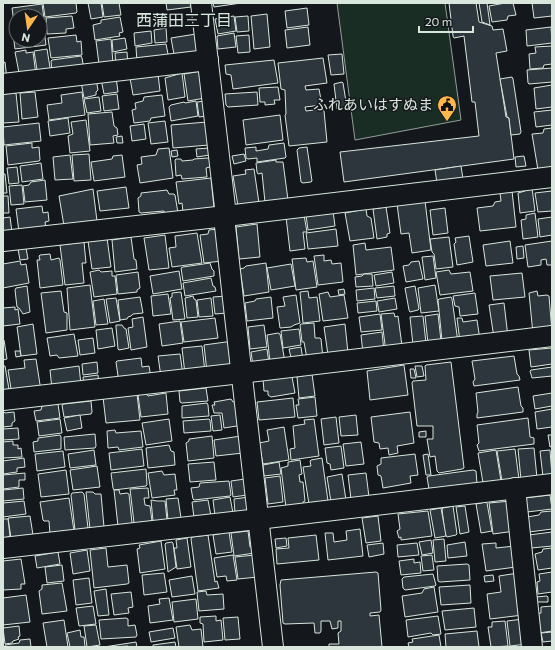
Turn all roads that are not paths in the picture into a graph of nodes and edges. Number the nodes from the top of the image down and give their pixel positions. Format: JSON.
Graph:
{"nodes":[{"id":1,"x":201,"y":3,"type":"edge"},
{"id":2,"x":208,"y":60,"type":"junction"},
{"id":3,"x":3,"y":84,"type":"edge"},
{"id":4,"x":552,"y":177,"type":"edge"},
{"id":5,"x":226,"y":216,"type":"junction"},
{"id":6,"x":3,"y":241,"type":"edge"},
{"id":7,"x":552,"y":336,"type":"edge"},
{"id":8,"x":241,"y":373,"type":"junction"},
{"id":9,"x":3,"y":400,"type":"edge"},
{"id":10,"x":552,"y":484,"type":"edge"},
{"id":11,"x":515,"y":488,"type":"junction"},
{"id":12,"x":258,"y":520,"type":"junction"},
{"id":13,"x":3,"y":548,"type":"edge"},
{"id":14,"x":273,"y":647,"type":"edge"},
{"id":15,"x":532,"y":647,"type":"edge"}],
"edges":[{"from":1,"to":2,"type":"street"},
{"from":2,"to":3,"type":"street"},
{"from":2,"to":5,"type":"street"},
{"from":4,"to":5,"type":"street"},
{"from":5,"to":6,"type":"street"},
{"from":5,"to":8,"type":"street"},
{"from":7,"to":8,"type":"street"},
{"from":8,"to":9,"type":"street"},
{"from":8,"to":12,"type":"street"},
{"from":10,"to":11,"type":"street"},
{"from":11,"to":12,"type":"street"},
{"from":11,"to":15,"type":"street"},
{"from":12,"to":13,"type":"street"},
{"from":12,"to":14,"type":"street"}]}
